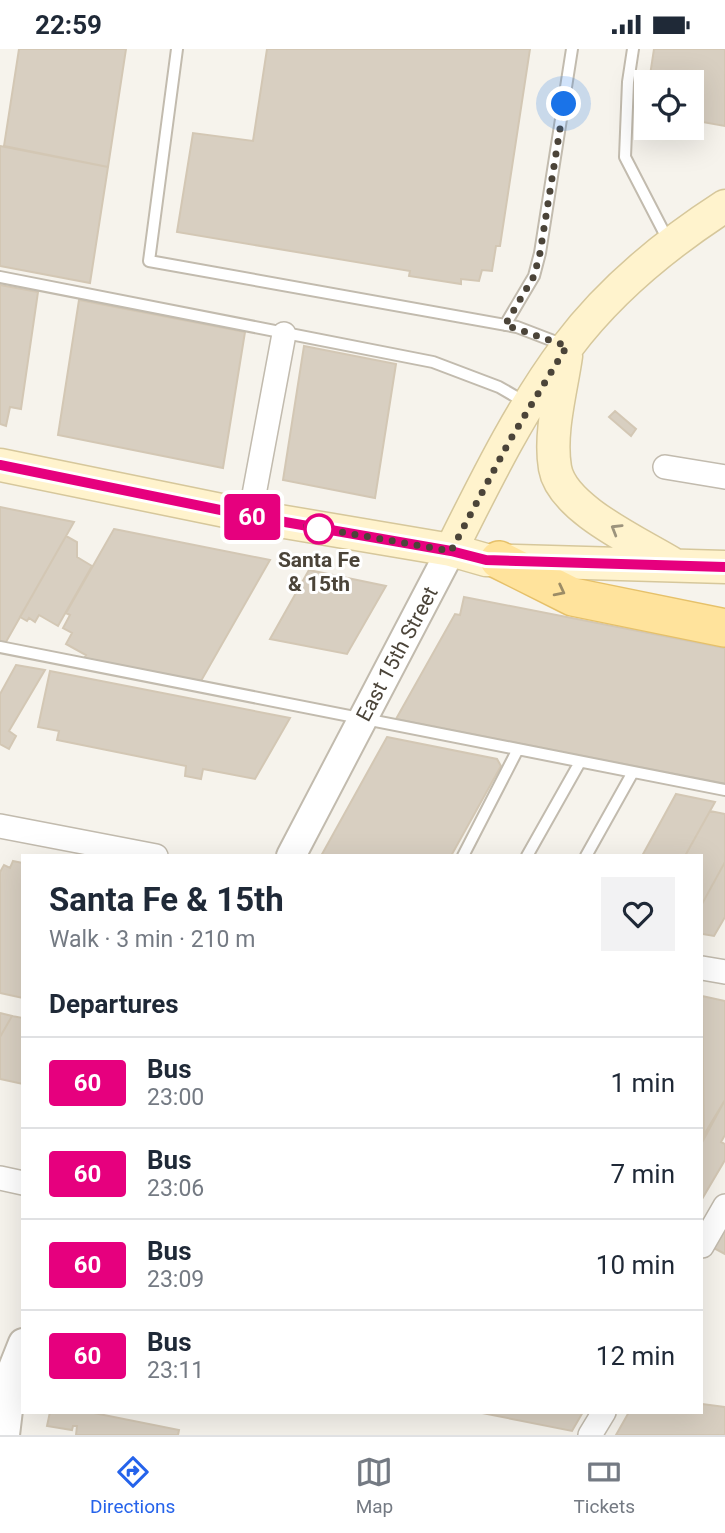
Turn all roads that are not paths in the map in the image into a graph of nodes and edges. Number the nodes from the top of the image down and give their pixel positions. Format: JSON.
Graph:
{"nodes":[{"id":1,"x":177,"y":49,"type":"edge"},
{"id":2,"x":572,"y":49,"type":"edge"},
{"id":3,"x":633,"y":49,"type":"edge"},
{"id":4,"x":725,"y":206,"type":"edge"},
{"id":5,"x":670,"y":244,"type":"junction"},
{"id":6,"x":0,"y":277,"type":"edge"},
{"id":7,"x":505,"y":325,"type":"junction"},
{"id":8,"x":284,"y":334,"type":"junction"},
{"id":9,"x":567,"y":346,"type":"junction"},
{"id":10,"x":530,"y":405,"type":"junction"},
{"id":11,"x":0,"y":465,"type":"edge"},
{"id":12,"x":665,"y":467,"type":"dead end"},
{"id":13,"x":725,"y":477,"type":"edge"},
{"id":14,"x":250,"y":516,"type":"junction"},
{"id":15,"x":451,"y":551,"type":"junction"},
{"id":16,"x":499,"y":560,"type":"junction"},
{"id":17,"x":674,"y":565,"type":"junction"},
{"id":18,"x":725,"y":567,"type":"edge"},
{"id":19,"x":725,"y":628,"type":"edge"},
{"id":20,"x":0,"y":647,"type":"edge"},
{"id":21,"x":364,"y":719,"type":"junction"},
{"id":22,"x":518,"y":749,"type":"junction"},
{"id":23,"x":580,"y":761,"type":"junction"},
{"id":24,"x":633,"y":772,"type":"junction"},
{"id":25,"x":725,"y":790,"type":"edge"},
{"id":26,"x":0,"y":826,"type":"edge"},
{"id":27,"x":146,"y":854,"type":"edge"},
{"id":28,"x":292,"y":854,"type":"edge"},
{"id":29,"x":464,"y":854,"type":"edge"},
{"id":30,"x":528,"y":854,"type":"edge"},
{"id":31,"x":587,"y":854,"type":"edge"},
{"id":32,"x":703,"y":968,"type":"edge"},
{"id":33,"x":725,"y":972,"type":"edge"},
{"id":34,"x":0,"y":1178,"type":"edge"},
{"id":35,"x":21,"y":1183,"type":"edge"},
{"id":36,"x":725,"y":1206,"type":"edge"},
{"id":37,"x":703,"y":1244,"type":"edge"},
{"id":38,"x":12,"y":1359,"type":"edge"},
{"id":39,"x":603,"y":1414,"type":"edge"},
{"id":40,"x":5,"y":1435,"type":"edge"},
{"id":41,"x":590,"y":1435,"type":"edge"}],
"edges":[{"from":1,"to":7,"type":"lane"},
{"from":2,"to":7,"type":"lane"},
{"from":3,"to":5,"type":"lane"},
{"from":4,"to":5,"type":"main road","name":"East 15th Street"},
{"from":5,"to":9,"type":"main road","name":"East 15th Street"},
{"from":6,"to":8,"type":"lane"},
{"from":7,"to":9,"type":"lane"},
{"from":8,"to":10,"type":"lane"},
{"from":8,"to":14,"type":"street"},
{"from":9,"to":10,"type":"main road","name":"East 15th Street"},
{"from":17,"to":9,"type":"main road","one_way":true},
{"from":10,"to":15,"type":"main road","name":"East 15th Street"},
{"from":11,"to":14,"type":"main road"},
{"from":12,"to":13,"type":"street"},
{"from":14,"to":15,"type":"main road"},
{"from":15,"to":16,"type":"main road"},
{"from":15,"to":21,"type":"street","name":"East 15th Street"},
{"from":16,"to":17,"type":"main road"},
{"from":16,"to":19,"type":"main road","one_way":true},
{"from":17,"to":18,"type":"main road"},
{"from":20,"to":21,"type":"lane"},
{"from":21,"to":22,"type":"lane"},
{"from":21,"to":28,"type":"street","name":"East 15th Street"},
{"from":22,"to":23,"type":"lane"},
{"from":22,"to":29,"type":"lane"},
{"from":23,"to":24,"type":"lane"},
{"from":23,"to":30,"type":"lane"},
{"from":24,"to":25,"type":"lane"},
{"from":24,"to":31,"type":"lane"},
{"from":26,"to":27,"type":"street"},
{"from":32,"to":33,"type":"street"},
{"from":34,"to":35,"type":"street"},
{"from":36,"to":37,"type":"street"},
{"from":38,"to":40,"type":"street"},
{"from":39,"to":41,"type":"street"}]}
